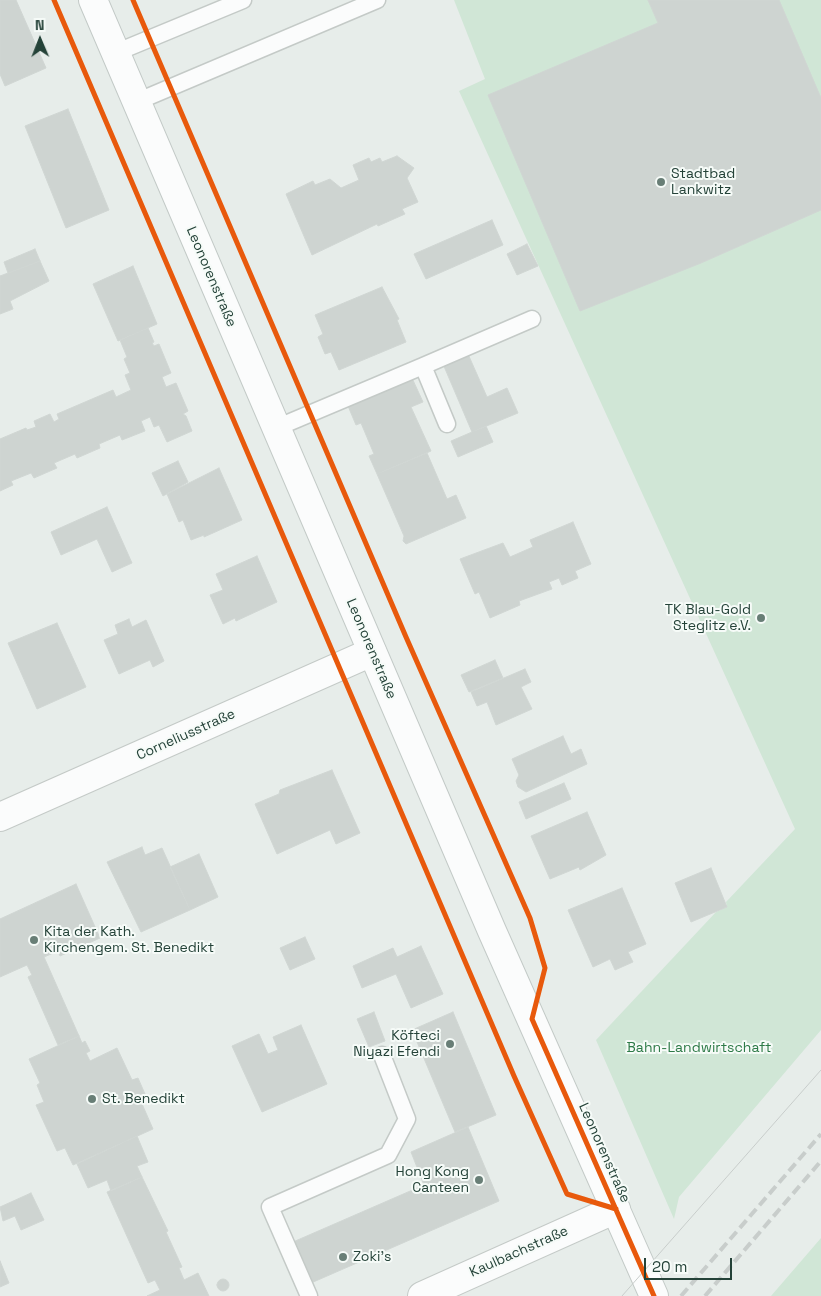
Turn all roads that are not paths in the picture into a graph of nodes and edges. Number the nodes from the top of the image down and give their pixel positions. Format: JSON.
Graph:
{"nodes":[{"id":1,"x":93,"y":0,"type":"edge"},
{"id":2,"x":243,"y":0,"type":"edge"},
{"id":3,"x":377,"y":0,"type":"edge"},
{"id":4,"x":115,"y":53,"type":"junction"},
{"id":5,"x":136,"y":102,"type":"junction"},
{"id":6,"x":532,"y":319,"type":"dead end"},
{"id":7,"x":423,"y":366,"type":"junction"},
{"id":8,"x":447,"y":424,"type":"dead end"},
{"id":9,"x":276,"y":428,"type":"junction"},
{"id":10,"x":372,"y":652,"type":"junction"},
{"id":11,"x":0,"y":817,"type":"edge"},
{"id":12,"x":382,"y":1055,"type":"dead end"},
{"id":13,"x":616,"y":1208,"type":"junction"},
{"id":14,"x":309,"y":1296,"type":"edge"},
{"id":15,"x":422,"y":1296,"type":"edge"},
{"id":16,"x":654,"y":1296,"type":"edge"}],
"edges":[{"from":1,"to":4,"type":"main road","name":"Leonorenstraße"},
{"from":2,"to":4,"type":"lane"},
{"from":3,"to":5,"type":"lane"},
{"from":4,"to":5,"type":"main road","name":"Leonorenstraße"},
{"from":5,"to":9,"type":"main road","name":"Leonorenstraße"},
{"from":6,"to":7,"type":"lane"},
{"from":7,"to":8,"type":"lane"},
{"from":7,"to":9,"type":"lane"},
{"from":9,"to":10,"type":"main road","name":"Leonorenstraße"},
{"from":10,"to":11,"type":"main road","name":"Corneliusstraße"},
{"from":10,"to":13,"type":"main road","name":"Leonorenstraße"},
{"from":12,"to":14,"type":"lane"},
{"from":13,"to":15,"type":"main road","name":"Kaulbachstraße"},
{"from":13,"to":16,"type":"main road","name":"Leonorenstraße"}]}
